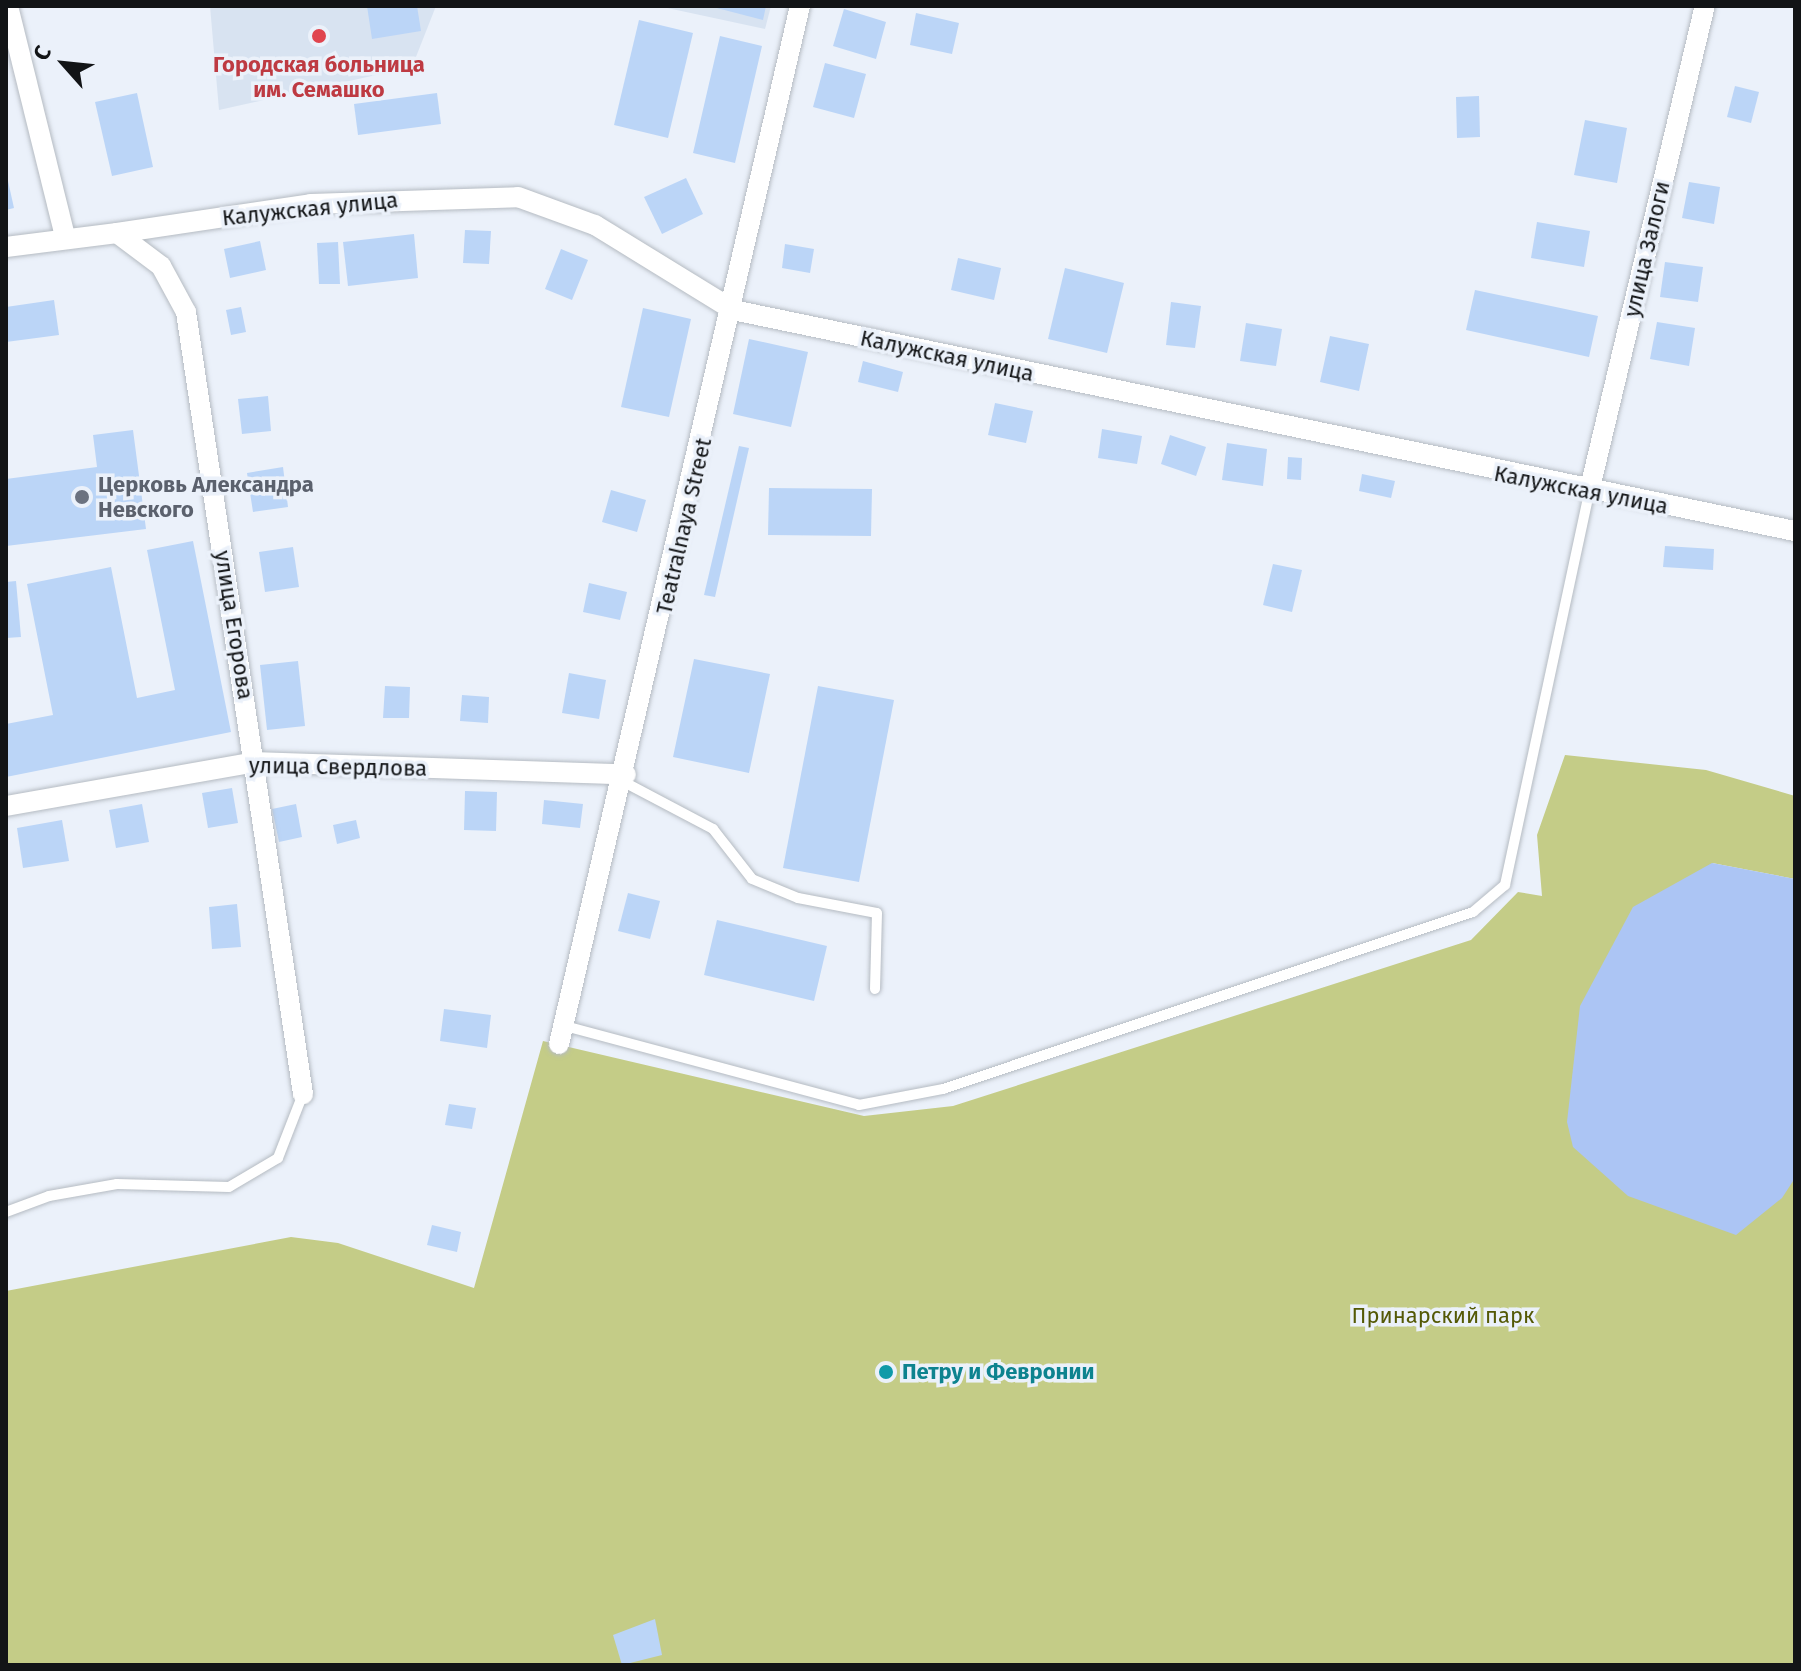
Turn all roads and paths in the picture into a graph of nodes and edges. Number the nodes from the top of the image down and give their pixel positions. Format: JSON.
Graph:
{"nodes":[{"id":1,"x":8,"y":6,"type":"edge"},
{"id":2,"x":800,"y":6,"type":"edge"},
{"id":3,"x":1705,"y":6,"type":"edge"},
{"id":4,"x":117,"y":233,"type":"junction"},
{"id":5,"x":65,"y":237,"type":"junction"},
{"id":6,"x":6,"y":247,"type":"edge"},
{"id":7,"x":733,"y":310,"type":"junction"},
{"id":8,"x":1589,"y":492,"type":"junction"},
{"id":9,"x":1795,"y":531,"type":"edge"},
{"id":10,"x":255,"y":762,"type":"junction"},
{"id":11,"x":625,"y":778,"type":"junction"},
{"id":12,"x":6,"y":806,"type":"edge"},
{"id":13,"x":875,"y":989,"type":"dead end"},
{"id":14,"x":562,"y":1035,"type":"joint"},
{"id":15,"x":303,"y":1094,"type":"joint"},
{"id":16,"x":6,"y":1212,"type":"edge"}],
"edges":[{"from":1,"to":5,"type":"street"},
{"from":2,"to":7,"type":"street","name":"Teatralnaya Street"},
{"from":3,"to":8,"type":"street","name":"улица Залоги"},
{"from":4,"to":5,"type":"street"},
{"from":4,"to":7,"type":"street","name":"Калужская улица"},
{"from":4,"to":10,"type":"street","name":"улица Егорова"},
{"from":5,"to":6,"type":"street"},
{"from":7,"to":8,"type":"street","name":"Калужская улица"},
{"from":7,"to":11,"type":"street","name":"Teatralnaya Street"},
{"from":8,"to":9,"type":"street","name":"Калужская улица"},
{"from":8,"to":14,"type":"lane"},
{"from":10,"to":11,"type":"street","name":"улица Свердлова"},
{"from":10,"to":12,"type":"street","name":"улица Свердлова"},
{"from":10,"to":15,"type":"street","name":"улица Егорова"},
{"from":11,"to":13,"type":"lane"},
{"from":11,"to":14,"type":"street","name":"Teatralnaya Street"},
{"from":15,"to":16,"type":"lane"}]}
